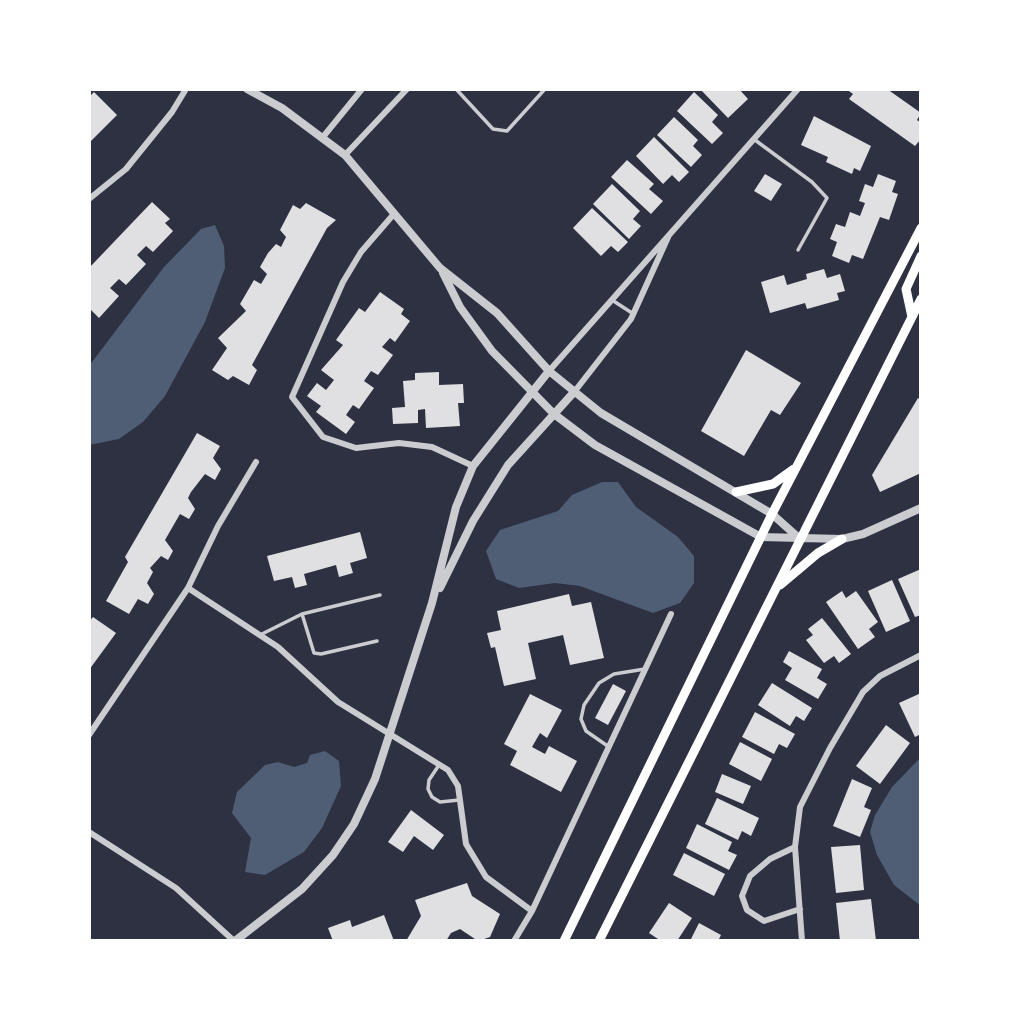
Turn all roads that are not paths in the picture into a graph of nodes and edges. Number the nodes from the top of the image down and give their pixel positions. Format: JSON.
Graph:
{"nodes":[{"id":1,"x":186,"y":89,"type":"edge"},
{"id":2,"x":247,"y":89,"type":"edge"},
{"id":3,"x":362,"y":89,"type":"edge"},
{"id":4,"x":407,"y":89,"type":"edge"},
{"id":5,"x":456,"y":89,"type":"edge"},
{"id":6,"x":545,"y":89,"type":"edge"},
{"id":7,"x":799,"y":89,"type":"edge"},
{"id":8,"x":323,"y":137,"type":"junction"},
{"id":9,"x":754,"y":139,"type":"junction"},
{"id":10,"x":345,"y":155,"type":"junction"},
{"id":11,"x":89,"y":199,"type":"edge"},
{"id":12,"x":393,"y":215,"type":"junction"},
{"id":13,"x":921,"y":228,"type":"edge"},
{"id":14,"x":671,"y":230,"type":"junction"},
{"id":15,"x":798,"y":250,"type":"dead end"},
{"id":16,"x":921,"y":256,"type":"edge"},
{"id":17,"x":440,"y":268,"type":"junction"},
{"id":18,"x":611,"y":299,"type":"junction"},
{"id":19,"x":921,"y":299,"type":"edge"},
{"id":20,"x":634,"y":315,"type":"junction"},
{"id":21,"x":916,"y":320,"type":"edge"},
{"id":22,"x":549,"y":371,"type":"junction"},
{"id":23,"x":575,"y":391,"type":"junction"},
{"id":24,"x":531,"y":394,"type":"junction"},
{"id":25,"x":554,"y":414,"type":"junction"},
{"id":26,"x":257,"y":461,"type":"dead end"},
{"id":27,"x":473,"y":466,"type":"junction"},
{"id":28,"x":796,"y":468,"type":"junction"},
{"id":29,"x":736,"y":492,"type":"junction"},
{"id":30,"x":921,"y":508,"type":"edge"},
{"id":31,"x":772,"y":513,"type":"junction"},
{"id":32,"x":761,"y":537,"type":"junction"},
{"id":33,"x":800,"y":539,"type":"junction"},
{"id":34,"x":842,"y":539,"type":"junction"},
{"id":35,"x":188,"y":588,"type":"junction"},
{"id":36,"x":773,"y":591,"type":"junction"},
{"id":37,"x":380,"y":595,"type":"dead end"},
{"id":38,"x":432,"y":603,"type":"junction"},
{"id":39,"x":302,"y":614,"type":"junction"},
{"id":40,"x":671,"y":614,"type":"dead end"},
{"id":41,"x":260,"y":635,"type":"junction"},
{"id":42,"x":377,"y":641,"type":"dead end"},
{"id":43,"x":921,"y":655,"type":"edge"},
{"id":44,"x":645,"y":669,"type":"junction"},
{"id":45,"x":390,"y":732,"type":"junction"},
{"id":46,"x":89,"y":736,"type":"edge"},
{"id":47,"x":609,"y":747,"type":"junction"},
{"id":48,"x":439,"y":765,"type":"junction"},
{"id":49,"x":461,"y":799,"type":"junction"},
{"id":50,"x":89,"y":832,"type":"edge"},
{"id":51,"x":795,"y":847,"type":"junction"},
{"id":52,"x":800,"y":909,"type":"junction"},
{"id":53,"x":532,"y":911,"type":"junction"},
{"id":54,"x":235,"y":941,"type":"edge"},
{"id":55,"x":514,"y":941,"type":"edge"},
{"id":56,"x":564,"y":941,"type":"edge"},
{"id":57,"x":599,"y":941,"type":"edge"},
{"id":58,"x":802,"y":941,"type":"edge"}],
"edges":[{"from":1,"to":11,"type":"street"},
{"from":2,"to":8,"type":"street"},
{"from":3,"to":8,"type":"street"},
{"from":4,"to":10,"type":"street"},
{"from":5,"to":6,"type":"lane"},
{"from":7,"to":9,"type":"street"},
{"from":8,"to":10,"type":"street"},
{"from":9,"to":14,"type":"street"},
{"from":9,"to":15,"type":"lane"},
{"from":10,"to":12,"type":"street"},
{"from":12,"to":17,"type":"street"},
{"from":12,"to":27,"type":"street"},
{"from":13,"to":28,"type":"main road"},
{"from":14,"to":18,"type":"street"},
{"from":14,"to":20,"type":"street"},
{"from":16,"to":21,"type":"main road"},
{"from":17,"to":22,"type":"street"},
{"from":17,"to":24,"type":"street"},
{"from":18,"to":20,"type":"lane"},
{"from":18,"to":22,"type":"street"},
{"from":19,"to":21,"type":"main road"},
{"from":20,"to":23,"type":"street"},
{"from":21,"to":33,"type":"main road"},
{"from":22,"to":23,"type":"street"},
{"from":22,"to":24,"type":"street"},
{"from":23,"to":25,"type":"street"},
{"from":23,"to":29,"type":"street"},
{"from":24,"to":25,"type":"street"},
{"from":24,"to":27,"type":"street"},
{"from":25,"to":32,"type":"street"},
{"from":25,"to":38,"type":"street"},
{"from":26,"to":35,"type":"street"},
{"from":27,"to":38,"type":"street"},
{"from":28,"to":29,"type":"main road"},
{"from":28,"to":31,"type":"main road"},
{"from":29,"to":31,"type":"street"},
{"from":30,"to":34,"type":"street"},
{"from":31,"to":32,"type":"main road"},
{"from":31,"to":33,"type":"street"},
{"from":32,"to":33,"type":"street"},
{"from":32,"to":56,"type":"main road"},
{"from":33,"to":34,"type":"street"},
{"from":33,"to":36,"type":"main road"},
{"from":34,"to":36,"type":"main road"},
{"from":35,"to":41,"type":"street"},
{"from":35,"to":46,"type":"street"},
{"from":36,"to":57,"type":"main road"},
{"from":37,"to":39,"type":"lane"},
{"from":38,"to":45,"type":"street"},
{"from":39,"to":41,"type":"lane"},
{"from":39,"to":42,"type":"lane"},
{"from":40,"to":44,"type":"street"},
{"from":41,"to":45,"type":"street"},
{"from":43,"to":51,"type":"street"},
{"from":44,"to":47,"type":"street"},
{"from":44,"to":47,"type":"lane"},
{"from":45,"to":48,"type":"street"},
{"from":45,"to":54,"type":"street"},
{"from":47,"to":53,"type":"street"},
{"from":48,"to":49,"type":"street"},
{"from":48,"to":49,"type":"lane"},
{"from":49,"to":53,"type":"street"},
{"from":50,"to":54,"type":"street"},
{"from":51,"to":52,"type":"street"},
{"from":51,"to":52,"type":"street"},
{"from":52,"to":58,"type":"street"},
{"from":53,"to":55,"type":"street"}]}
